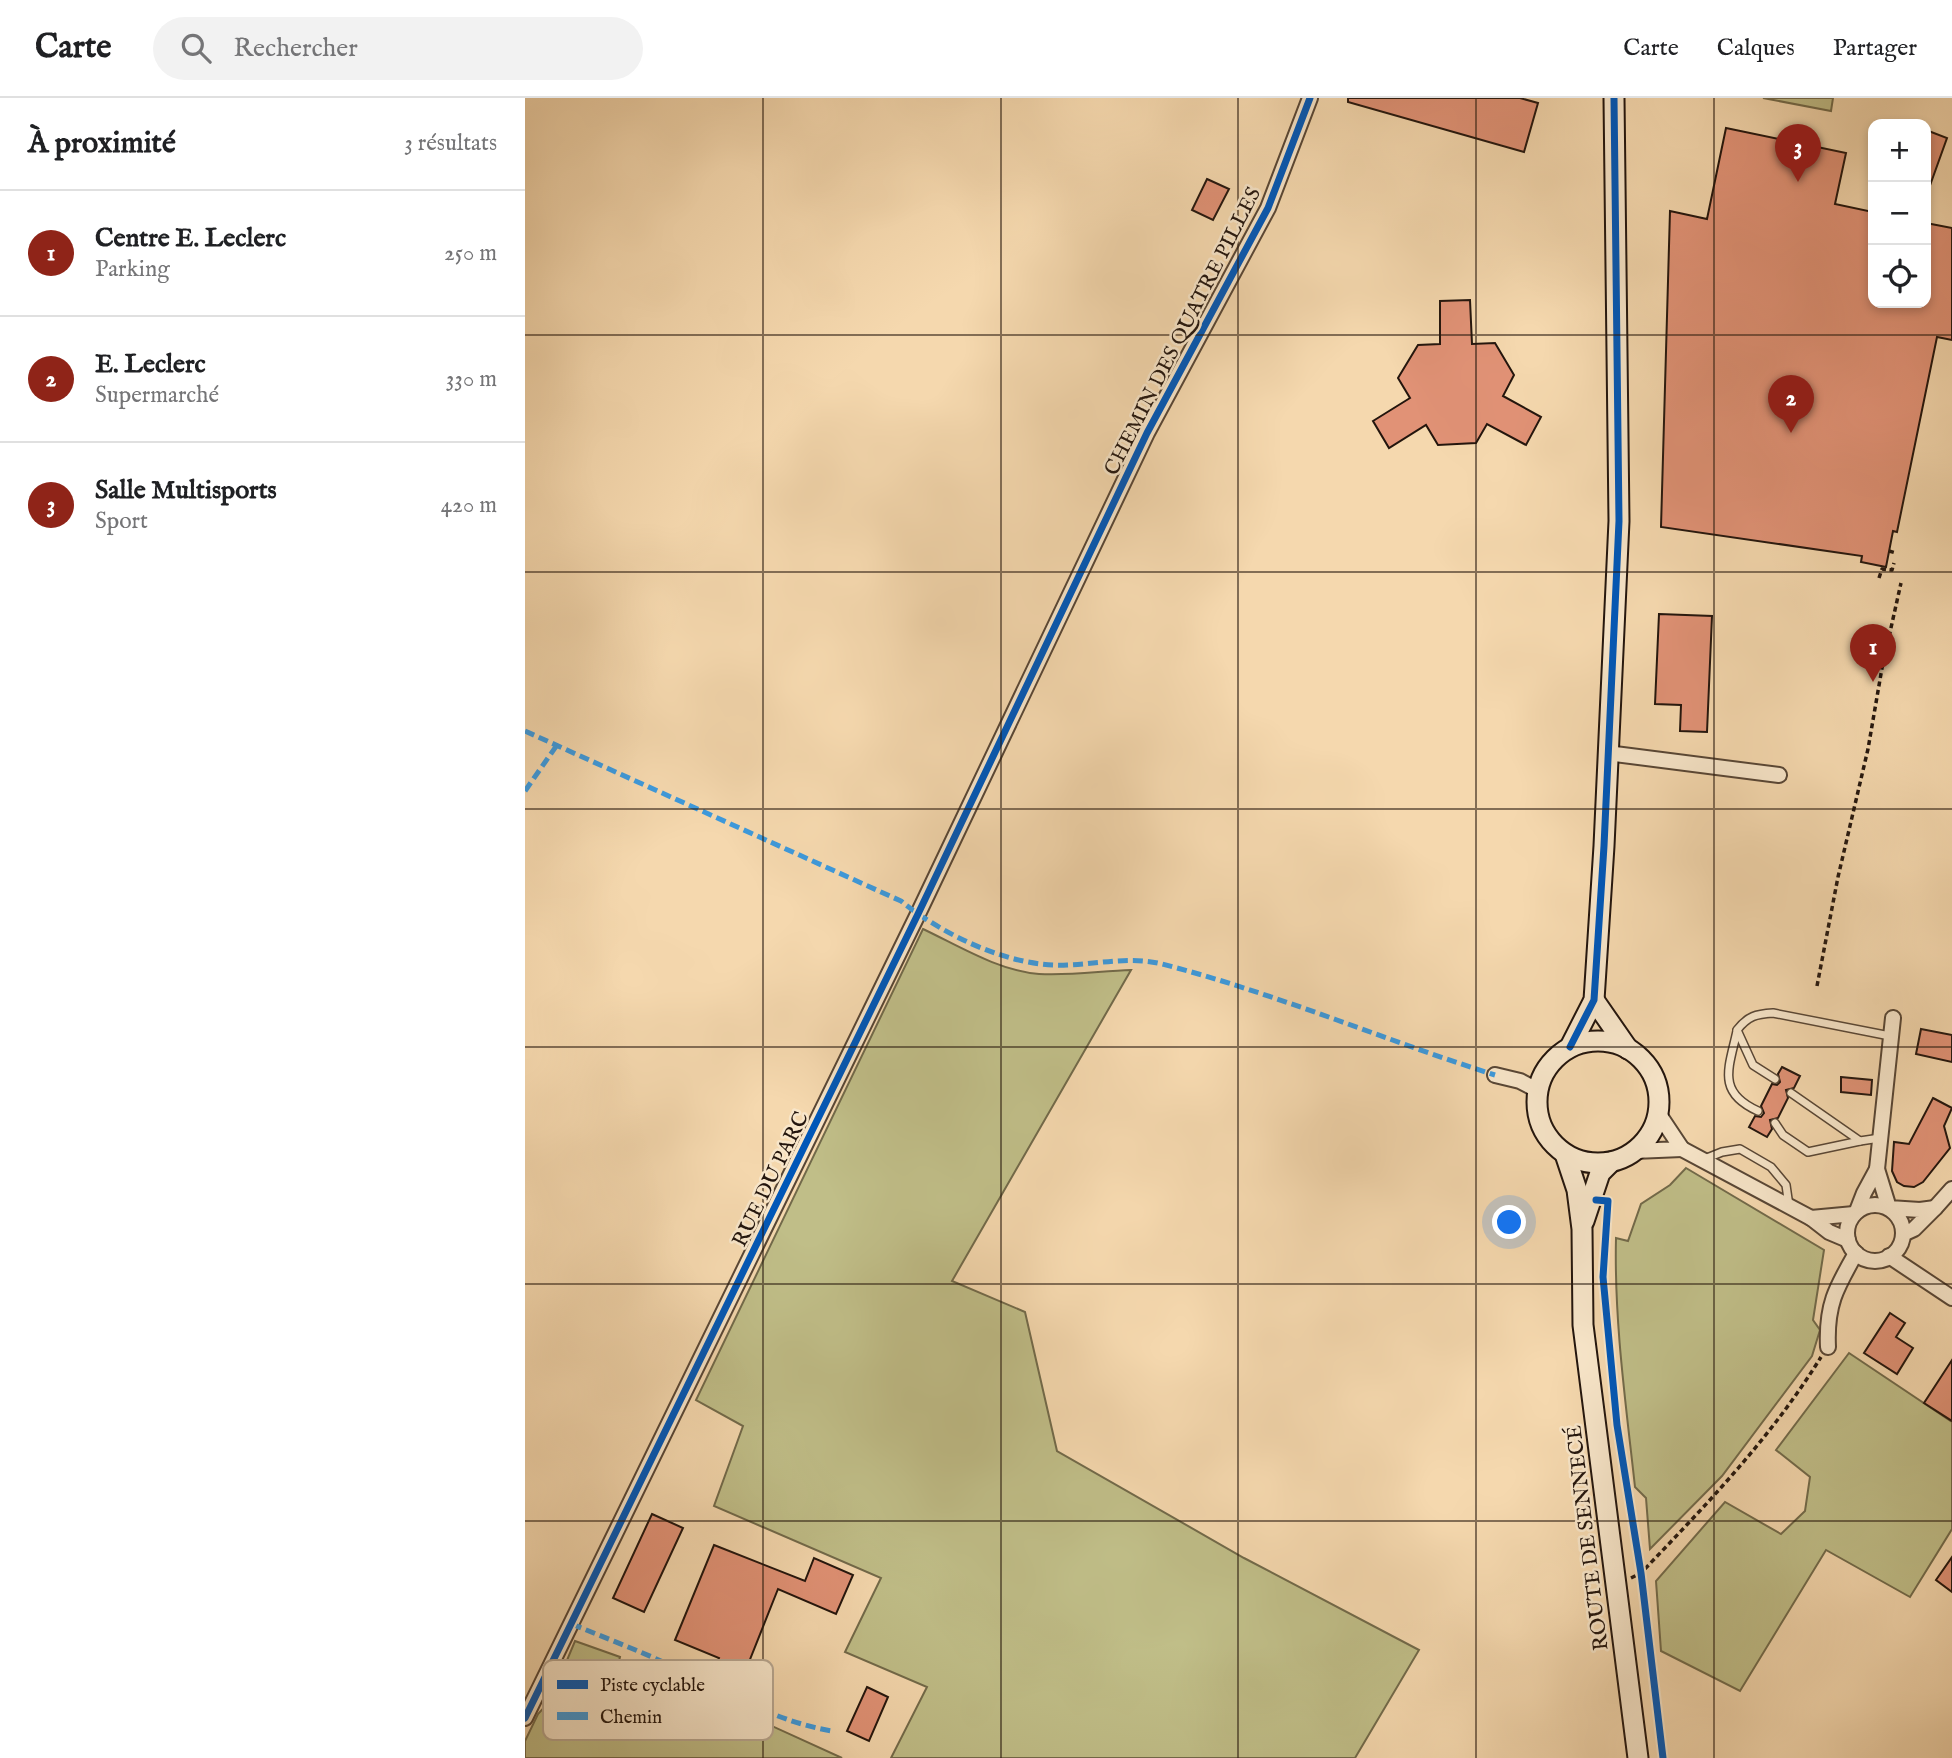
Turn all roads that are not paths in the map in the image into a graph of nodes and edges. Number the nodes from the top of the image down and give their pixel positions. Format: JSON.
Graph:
{"nodes":[{"id":1,"x":1310,"y":98,"type":"edge"},
{"id":2,"x":1614,"y":98,"type":"edge"},
{"id":3,"x":1042,"y":653,"type":"joint"},
{"id":4,"x":1607,"y":754,"type":"junction"},
{"id":5,"x":1779,"y":775,"type":"dead end"},
{"id":6,"x":1594,"y":1000,"type":"junction"},
{"id":7,"x":1893,"y":1018,"type":"dead end"},
{"id":8,"x":1737,"y":1030,"type":"junction"},
{"id":9,"x":1890,"y":1036,"type":"junction"},
{"id":10,"x":1570,"y":1047,"type":"junction"},
{"id":11,"x":1628,"y":1049,"type":"junction"},
{"id":12,"x":1495,"y":1075,"type":"dead end"},
{"id":13,"x":1775,"y":1079,"type":"dead end"},
{"id":14,"x":1537,"y":1090,"type":"junction"},
{"id":15,"x":1791,"y":1093,"type":"dead end"},
{"id":16,"x":1758,"y":1111,"type":"dead end"},
{"id":17,"x":1658,"y":1113,"type":"junction"},
{"id":18,"x":1775,"y":1123,"type":"dead end"},
{"id":19,"x":1880,"y":1139,"type":"junction"},
{"id":20,"x":1860,"y":1141,"type":"junction"},
{"id":21,"x":1682,"y":1149,"type":"junction"},
{"id":22,"x":1634,"y":1151,"type":"junction"},
{"id":23,"x":1565,"y":1154,"type":"junction"},
{"id":24,"x":1701,"y":1160,"type":"junction"},
{"id":25,"x":1611,"y":1161,"type":"junction"},
{"id":26,"x":1877,"y":1169,"type":"junction"},
{"id":27,"x":1952,"y":1189,"type":"edge"},
{"id":28,"x":1789,"y":1207,"type":"junction"},
{"id":29,"x":1889,"y":1208,"type":"junction"},
{"id":30,"x":1935,"y":1208,"type":"junction"},
{"id":31,"x":1856,"y":1212,"type":"junction"},
{"id":32,"x":1811,"y":1218,"type":"junction"},
{"id":33,"x":1582,"y":1229,"type":"junction"},
{"id":34,"x":1903,"y":1234,"type":"junction"},
{"id":35,"x":1848,"y":1240,"type":"junction"},
{"id":36,"x":1856,"y":1253,"type":"junction"},
{"id":37,"x":1889,"y":1256,"type":"junction"},
{"id":38,"x":1952,"y":1298,"type":"edge"},
{"id":39,"x":1828,"y":1347,"type":"road end"},
{"id":40,"x":553,"y":1660,"type":"edge"},
{"id":41,"x":543,"y":1681,"type":"edge"},
{"id":42,"x":525,"y":1718,"type":"edge"},
{"id":43,"x":1638,"y":1758,"type":"edge"}],
"edges":[{"from":1,"to":3,"type":"street","name":"CHEMIN DES QUATRE PILLES"},
{"from":2,"to":4,"type":"street"},
{"from":3,"to":40,"type":"street","name":"RUE DU PARC"},
{"from":4,"to":5,"type":"street"},
{"from":4,"to":6,"type":"street"},
{"from":6,"to":10,"type":"street"},
{"from":6,"to":11,"type":"street"},
{"from":7,"to":9,"type":"street"},
{"from":8,"to":9,"type":"lane"},
{"from":8,"to":13,"type":"lane"},
{"from":8,"to":16,"type":"lane"},
{"from":9,"to":19,"type":"street"},
{"from":10,"to":11,"type":"street"},
{"from":10,"to":14,"type":"street"},
{"from":11,"to":17,"type":"street"},
{"from":12,"to":14,"type":"street"},
{"from":14,"to":23,"type":"street"},
{"from":15,"to":20,"type":"lane"},
{"from":17,"to":21,"type":"street"},
{"from":17,"to":22,"type":"street"},
{"from":18,"to":20,"type":"lane"},
{"from":19,"to":20,"type":"lane"},
{"from":19,"to":26,"type":"street"},
{"from":21,"to":22,"type":"street"},
{"from":21,"to":24,"type":"street"},
{"from":22,"to":25,"type":"street"},
{"from":23,"to":25,"type":"street"},
{"from":23,"to":33,"type":"street","name":"ROUTE DE SENNECÉ"},
{"from":24,"to":28,"type":"street"},
{"from":24,"to":28,"type":"lane"},
{"from":25,"to":33,"type":"street","name":"ROUTE DE SENNECÉ"},
{"from":26,"to":29,"type":"street"},
{"from":26,"to":31,"type":"street"},
{"from":27,"to":30,"type":"street"},
{"from":28,"to":32,"type":"street"},
{"from":29,"to":30,"type":"street"},
{"from":29,"to":31,"type":"street"},
{"from":29,"to":34,"type":"street"},
{"from":30,"to":34,"type":"street"},
{"from":31,"to":32,"type":"street"},
{"from":31,"to":35,"type":"street"},
{"from":32,"to":35,"type":"street"},
{"from":33,"to":43,"type":"street","name":"ROUTE DE SENNECÉ"},
{"from":34,"to":37,"type":"street"},
{"from":35,"to":36,"type":"street"},
{"from":36,"to":37,"type":"street"},
{"from":36,"to":39,"type":"street"},
{"from":37,"to":38,"type":"street"},
{"from":41,"to":42,"type":"street","name":"RUE DU PARC"}]}
